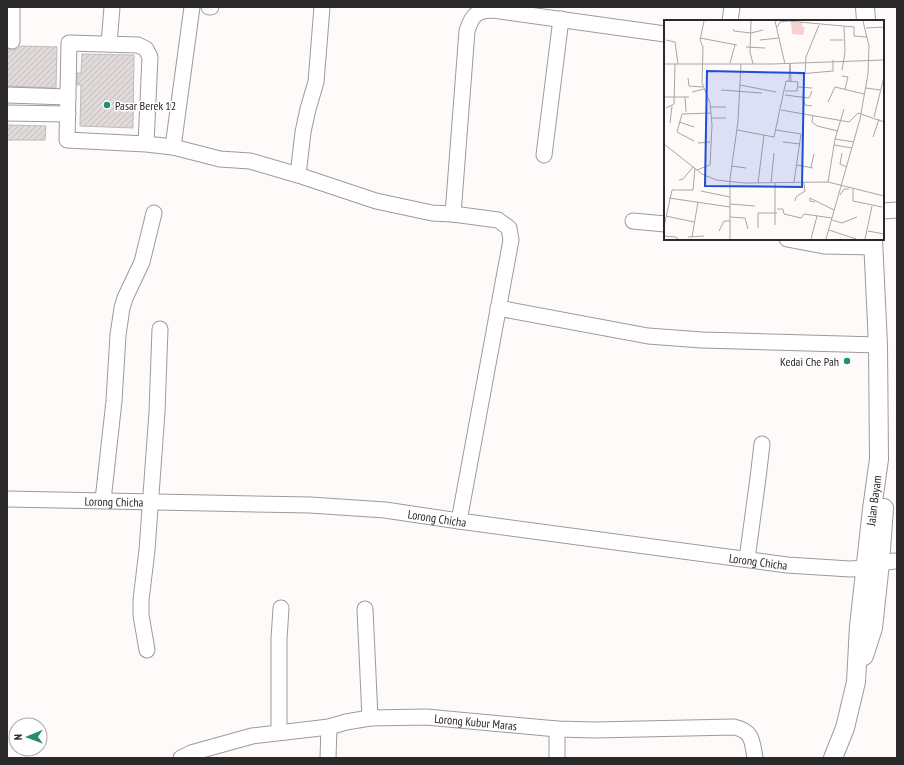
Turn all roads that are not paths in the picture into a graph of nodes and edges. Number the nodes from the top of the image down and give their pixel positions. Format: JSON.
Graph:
{"nodes":[{"id":1,"x":12,"y":7,"type":"edge"},
{"id":2,"x":112,"y":7,"type":"edge"},
{"id":3,"x":192,"y":7,"type":"edge"},
{"id":4,"x":322,"y":7,"type":"edge"},
{"id":5,"x":732,"y":7,"type":"edge"},
{"id":6,"x":865,"y":7,"type":"edge"},
{"id":7,"x":562,"y":19,"type":"junction"},
{"id":8,"x":730,"y":20,"type":"edge"},
{"id":9,"x":866,"y":20,"type":"edge"},
{"id":10,"x":664,"y":34,"type":"edge"},
{"id":11,"x":12,"y":41,"type":"dead end"},
{"id":12,"x":109,"y":44,"type":"junction"},
{"id":13,"x":7,"y":95,"type":"edge"},
{"id":14,"x":68,"y":97,"type":"junction"},
{"id":15,"x":7,"y":113,"type":"edge"},
{"id":16,"x":68,"y":114,"type":"junction"},
{"id":17,"x":146,"y":144,"type":"junction"},
{"id":18,"x":173,"y":147,"type":"junction"},
{"id":19,"x":544,"y":156,"type":"dead end"},
{"id":20,"x":298,"y":175,"type":"junction"},
{"id":21,"x":897,"y":210,"type":"edge"},
{"id":22,"x":884,"y":211,"type":"edge"},
{"id":23,"x":154,"y":213,"type":"dead end"},
{"id":24,"x":453,"y":214,"type":"junction"},
{"id":25,"x":633,"y":221,"type":"dead end"},
{"id":26,"x":664,"y":224,"type":"edge"},
{"id":27,"x":793,"y":240,"type":"edge"},
{"id":28,"x":873,"y":243,"type":"edge"},
{"id":29,"x":498,"y":308,"type":"junction"},
{"id":30,"x":160,"y":329,"type":"dead end"},
{"id":31,"x":878,"y":345,"type":"junction"},
{"id":32,"x":762,"y":444,"type":"dead end"},
{"id":33,"x":7,"y":499,"type":"edge"},
{"id":34,"x":103,"y":500,"type":"junction"},
{"id":35,"x":149,"y":501,"type":"junction"},
{"id":36,"x":458,"y":521,"type":"junction"},
{"id":37,"x":747,"y":559,"type":"junction"},
{"id":38,"x":881,"y":564,"type":"edge"},
{"id":39,"x":281,"y":608,"type":"dead end"},
{"id":40,"x":365,"y":609,"type":"dead end"},
{"id":41,"x":147,"y":650,"type":"dead end"},
{"id":42,"x":370,"y":718,"type":"junction"},
{"id":43,"x":329,"y":728,"type":"junction"},
{"id":44,"x":557,"y":729,"type":"junction"},
{"id":45,"x":279,"y":732,"type":"junction"},
{"id":46,"x":181,"y":758,"type":"edge"},
{"id":47,"x":328,"y":758,"type":"edge"},
{"id":48,"x":557,"y":758,"type":"edge"},
{"id":49,"x":755,"y":758,"type":"edge"},
{"id":50,"x":833,"y":758,"type":"edge"}],
"edges":[{"from":1,"to":11,"type":"street"},
{"from":2,"to":12,"type":"street"},
{"from":3,"to":18,"type":"street"},
{"from":4,"to":20,"type":"street"},
{"from":5,"to":8,"type":"street"},
{"from":6,"to":9,"type":"main road"},
{"from":7,"to":10,"type":"street"},
{"from":7,"to":19,"type":"street"},
{"from":7,"to":24,"type":"street"},
{"from":12,"to":14,"type":"street"},
{"from":12,"to":17,"type":"street"},
{"from":13,"to":14,"type":"street"},
{"from":14,"to":16,"type":"street"},
{"from":15,"to":16,"type":"street"},
{"from":16,"to":17,"type":"street"},
{"from":17,"to":18,"type":"street"},
{"from":18,"to":20,"type":"street"},
{"from":20,"to":24,"type":"street"},
{"from":21,"to":22,"type":"street"},
{"from":23,"to":34,"type":"street"},
{"from":24,"to":29,"type":"street"},
{"from":25,"to":26,"type":"street"},
{"from":27,"to":28,"type":"street"},
{"from":28,"to":31,"type":"main road","name":"Jalan Bayam"},
{"from":29,"to":31,"type":"street"},
{"from":29,"to":36,"type":"street"},
{"from":30,"to":35,"type":"street"},
{"from":31,"to":38,"type":"main road","name":"Jalan Bayam"},
{"from":32,"to":37,"type":"street"},
{"from":33,"to":34,"type":"street","name":"Lorong Chicha"},
{"from":34,"to":35,"type":"street","name":"Lorong Chicha"},
{"from":35,"to":36,"type":"street","name":"Lorong Chicha"},
{"from":35,"to":41,"type":"street"},
{"from":36,"to":37,"type":"street","name":"Lorong Chicha"},
{"from":37,"to":38,"type":"street","name":"Lorong Chicha"},
{"from":38,"to":50,"type":"main road"},
{"from":39,"to":45,"type":"street"},
{"from":40,"to":42,"type":"street"},
{"from":42,"to":43,"type":"street","name":"Lorong Kubur Maras"},
{"from":42,"to":44,"type":"street","name":"Lorong Kubur Maras"},
{"from":43,"to":45,"type":"street","name":"Lorong Kubur Maras"},
{"from":43,"to":47,"type":"street"},
{"from":44,"to":48,"type":"street"},
{"from":44,"to":49,"type":"street","name":"Lorong Kubur Maras"},
{"from":45,"to":46,"type":"street","name":"Lorong Kubur Maras"}]}
